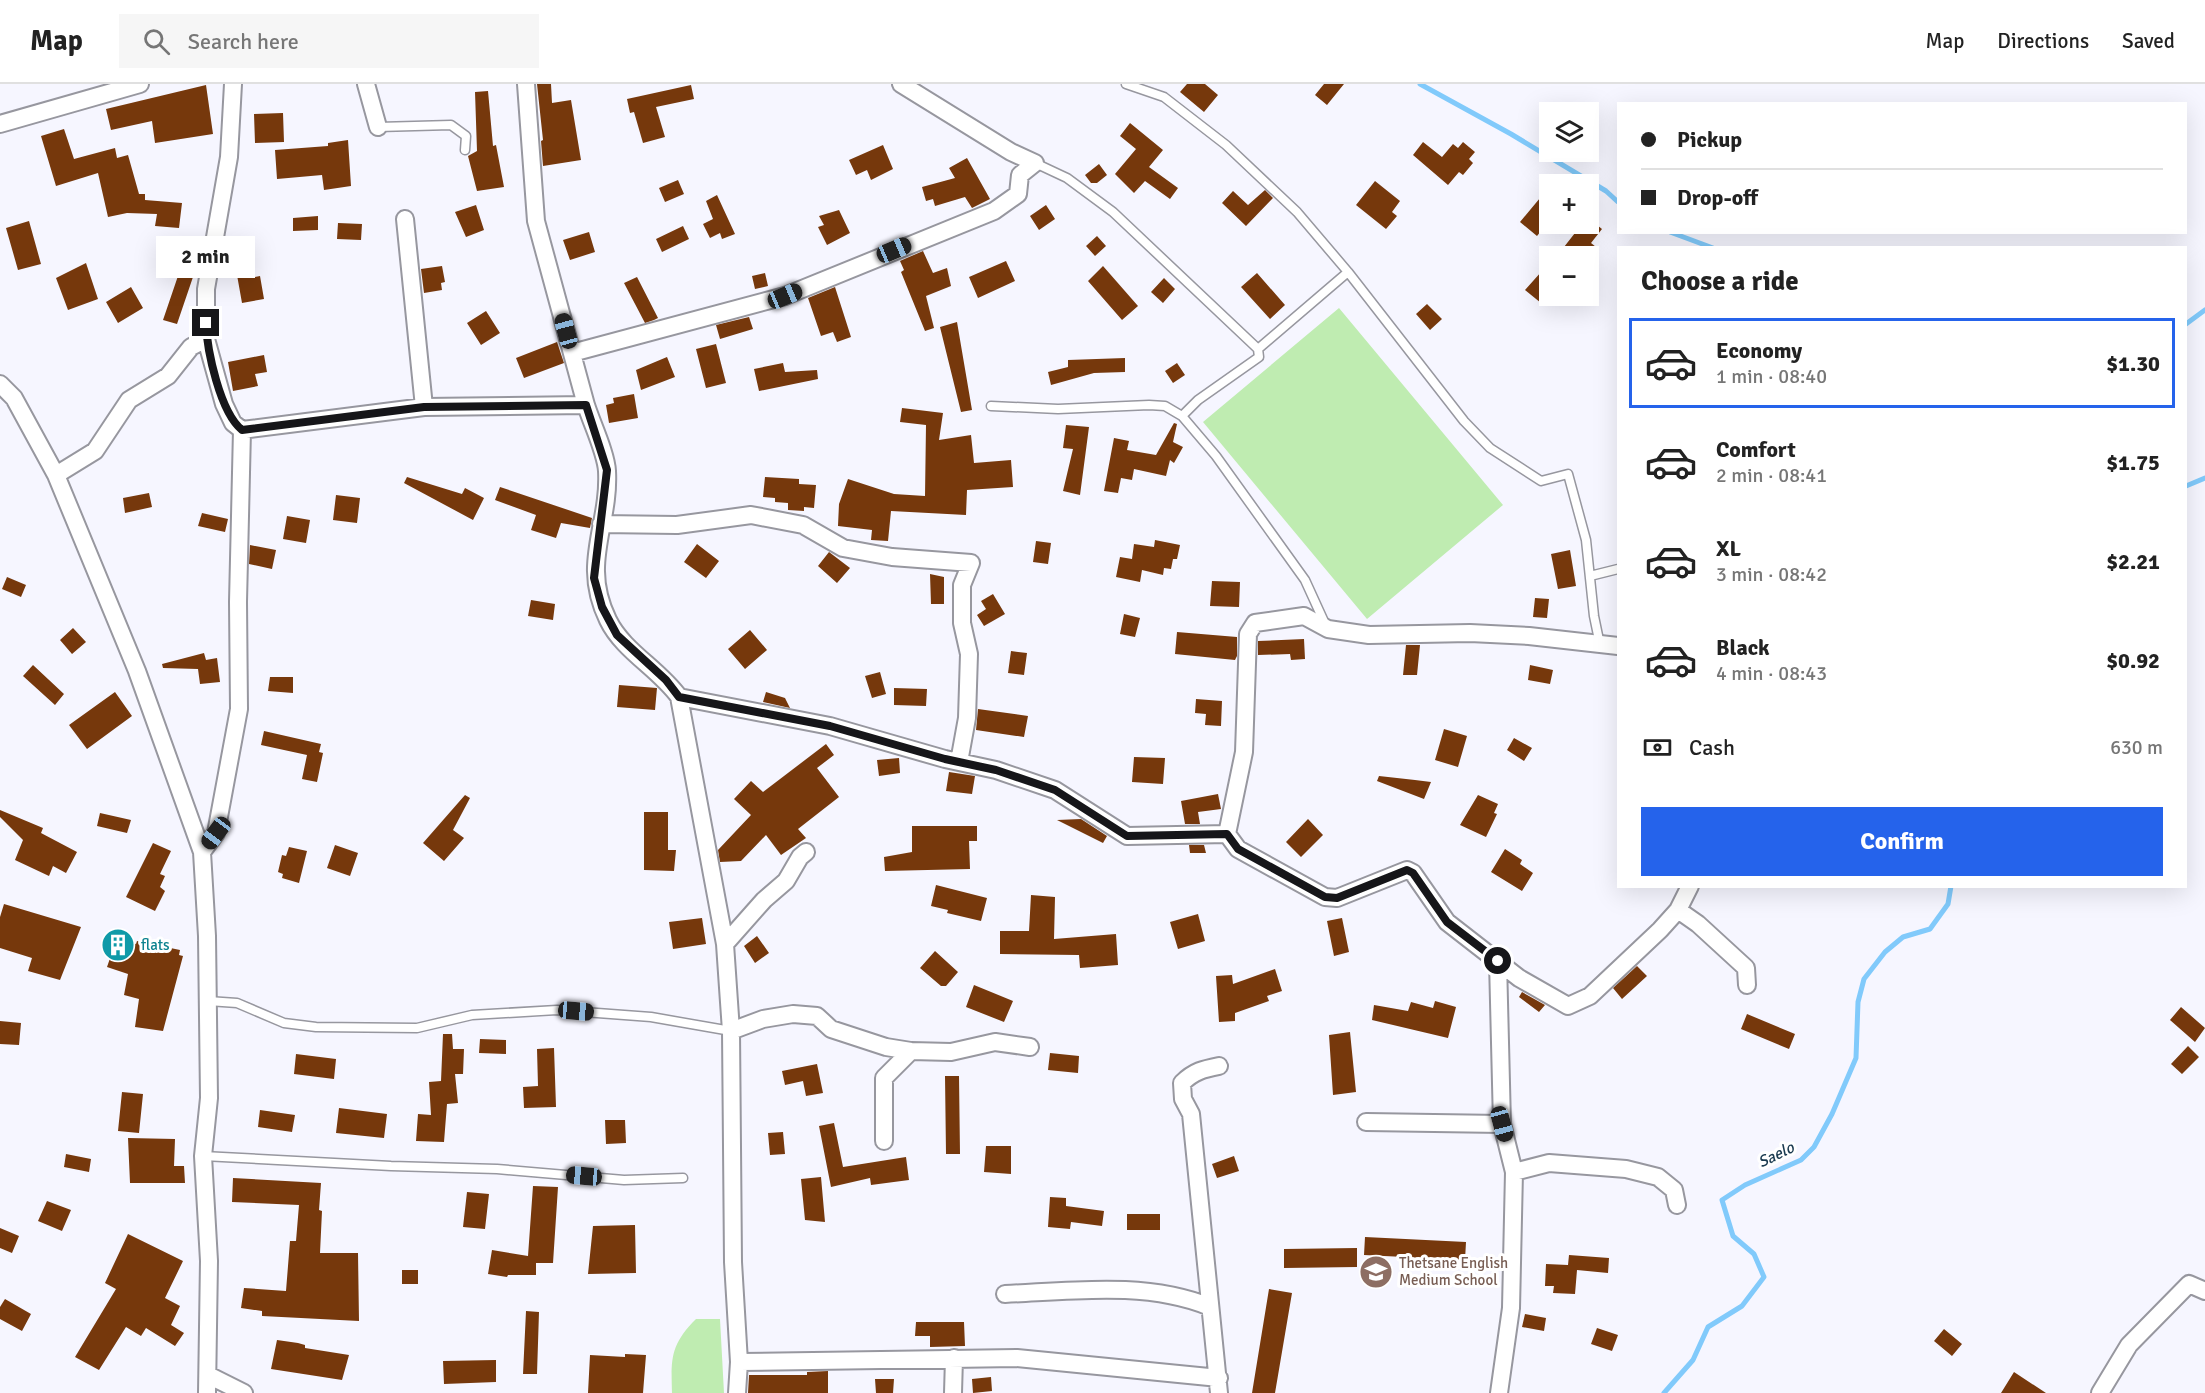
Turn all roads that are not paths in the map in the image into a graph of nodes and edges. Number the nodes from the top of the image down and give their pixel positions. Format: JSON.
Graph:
{"nodes":[{"id":1,"x":140,"y":84,"type":"edge"},
{"id":2,"x":233,"y":84,"type":"edge"},
{"id":3,"x":366,"y":84,"type":"edge"},
{"id":4,"x":526,"y":84,"type":"edge"},
{"id":5,"x":901,"y":84,"type":"edge"},
{"id":6,"x":1125,"y":84,"type":"edge"},
{"id":7,"x":0,"y":124,"type":"edge"},
{"id":8,"x":378,"y":127,"type":"joint"},
{"id":9,"x":465,"y":150,"type":"dead end"},
{"id":10,"x":1035,"y":163,"type":"junction"},
{"id":11,"x":405,"y":219,"type":"dead end"},
{"id":12,"x":1348,"y":272,"type":"junction"},
{"id":13,"x":207,"y":339,"type":"junction"},
{"id":14,"x":1258,"y":349,"type":"junction"},
{"id":15,"x":572,"y":353,"type":"junction"},
{"id":16,"x":0,"y":384,"type":"edge"},
{"id":17,"x":586,"y":405,"type":"junction"},
{"id":18,"x":991,"y":406,"type":"dead end"},
{"id":19,"x":424,"y":407,"type":"junction"},
{"id":20,"x":1182,"y":416,"type":"junction"},
{"id":21,"x":242,"y":430,"type":"junction"},
{"id":22,"x":56,"y":475,"type":"junction"},
{"id":23,"x":601,"y":524,"type":"junction"},
{"id":24,"x":1617,"y":569,"type":"edge"},
{"id":25,"x":1590,"y":576,"type":"junction"},
{"id":26,"x":1328,"y":629,"type":"junction"},
{"id":27,"x":1600,"y":645,"type":"junction"},
{"id":28,"x":1617,"y":646,"type":"edge"},
{"id":29,"x":679,"y":697,"type":"junction"},
{"id":30,"x":959,"y":762,"type":"junction"},
{"id":31,"x":1227,"y":834,"type":"junction"},
{"id":32,"x":202,"y":852,"type":"junction"},
{"id":33,"x":806,"y":852,"type":"dead end"},
{"id":34,"x":1689,"y":888,"type":"edge"},
{"id":35,"x":1677,"y":910,"type":"junction"},
{"id":36,"x":725,"y":944,"type":"junction"},
{"id":37,"x":1498,"y":961,"type":"junction"},
{"id":38,"x":1747,"y":985,"type":"dead end"},
{"id":39,"x":208,"y":1001,"type":"junction"},
{"id":40,"x":731,"y":1031,"type":"junction"},
{"id":41,"x":1030,"y":1047,"type":"dead end"},
{"id":42,"x":911,"y":1051,"type":"junction"},
{"id":43,"x":1219,"y":1066,"type":"dead end"},
{"id":44,"x":1366,"y":1122,"type":"dead end"},
{"id":45,"x":1502,"y":1124,"type":"junction"},
{"id":46,"x":884,"y":1141,"type":"dead end"},
{"id":47,"x":203,"y":1156,"type":"junction"},
{"id":48,"x":1514,"y":1172,"type":"junction"},
{"id":49,"x":683,"y":1178,"type":"dead end"},
{"id":50,"x":1677,"y":1206,"type":"dead end"},
{"id":51,"x":2205,"y":1291,"type":"edge"},
{"id":52,"x":1005,"y":1294,"type":"dead end"},
{"id":53,"x":1210,"y":1307,"type":"junction"},
{"id":54,"x":954,"y":1358,"type":"junction"},
{"id":55,"x":739,"y":1362,"type":"junction"},
{"id":56,"x":208,"y":1375,"type":"junction"},
{"id":57,"x":1219,"y":1386,"type":"edge"},
{"id":58,"x":207,"y":1393,"type":"edge"},
{"id":59,"x":244,"y":1393,"type":"edge"},
{"id":60,"x":737,"y":1393,"type":"edge"},
{"id":61,"x":953,"y":1393,"type":"edge"},
{"id":62,"x":1499,"y":1393,"type":"edge"},
{"id":63,"x":2100,"y":1393,"type":"edge"}],
"edges":[{"from":1,"to":7,"type":"street"},
{"from":2,"to":13,"type":"street"},
{"from":3,"to":8,"type":"street"},
{"from":4,"to":15,"type":"street"},
{"from":5,"to":10,"type":"street"},
{"from":6,"to":12,"type":"lane"},
{"from":8,"to":9,"type":"lane"},
{"from":10,"to":14,"type":"lane"},
{"from":10,"to":15,"type":"street"},
{"from":11,"to":19,"type":"street"},
{"from":12,"to":14,"type":"lane"},
{"from":12,"to":25,"type":"lane"},
{"from":13,"to":21,"type":"street"},
{"from":13,"to":22,"type":"street"},
{"from":14,"to":20,"type":"lane"},
{"from":15,"to":17,"type":"street"},
{"from":16,"to":22,"type":"street"},
{"from":17,"to":19,"type":"street"},
{"from":17,"to":23,"type":"street"},
{"from":18,"to":20,"type":"lane"},
{"from":19,"to":21,"type":"street"},
{"from":20,"to":26,"type":"lane"},
{"from":21,"to":32,"type":"street"},
{"from":22,"to":32,"type":"street"},
{"from":23,"to":29,"type":"street"},
{"from":23,"to":30,"type":"street"},
{"from":24,"to":25,"type":"lane"},
{"from":25,"to":27,"type":"lane"},
{"from":26,"to":27,"type":"street"},
{"from":26,"to":31,"type":"street"},
{"from":27,"to":28,"type":"street"},
{"from":29,"to":30,"type":"street"},
{"from":29,"to":36,"type":"street"},
{"from":30,"to":31,"type":"street"},
{"from":31,"to":37,"type":"street"},
{"from":32,"to":39,"type":"street"},
{"from":33,"to":36,"type":"street"},
{"from":34,"to":35,"type":"street"},
{"from":35,"to":37,"type":"street"},
{"from":35,"to":38,"type":"street"},
{"from":36,"to":40,"type":"street"},
{"from":37,"to":45,"type":"street"},
{"from":39,"to":40,"type":"lane"},
{"from":39,"to":47,"type":"street"},
{"from":40,"to":42,"type":"street"},
{"from":40,"to":55,"type":"street"},
{"from":41,"to":42,"type":"street"},
{"from":42,"to":46,"type":"street"},
{"from":43,"to":53,"type":"street"},
{"from":44,"to":45,"type":"street"},
{"from":45,"to":48,"type":"street"},
{"from":47,"to":49,"type":"lane"},
{"from":47,"to":56,"type":"street"},
{"from":48,"to":50,"type":"street"},
{"from":48,"to":62,"type":"street"},
{"from":51,"to":63,"type":"street"},
{"from":52,"to":53,"type":"street"},
{"from":53,"to":57,"type":"street"},
{"from":54,"to":55,"type":"street"},
{"from":54,"to":57,"type":"street"},
{"from":54,"to":61,"type":"street"},
{"from":55,"to":60,"type":"street"},
{"from":56,"to":58,"type":"street"},
{"from":56,"to":59,"type":"street"}]}
